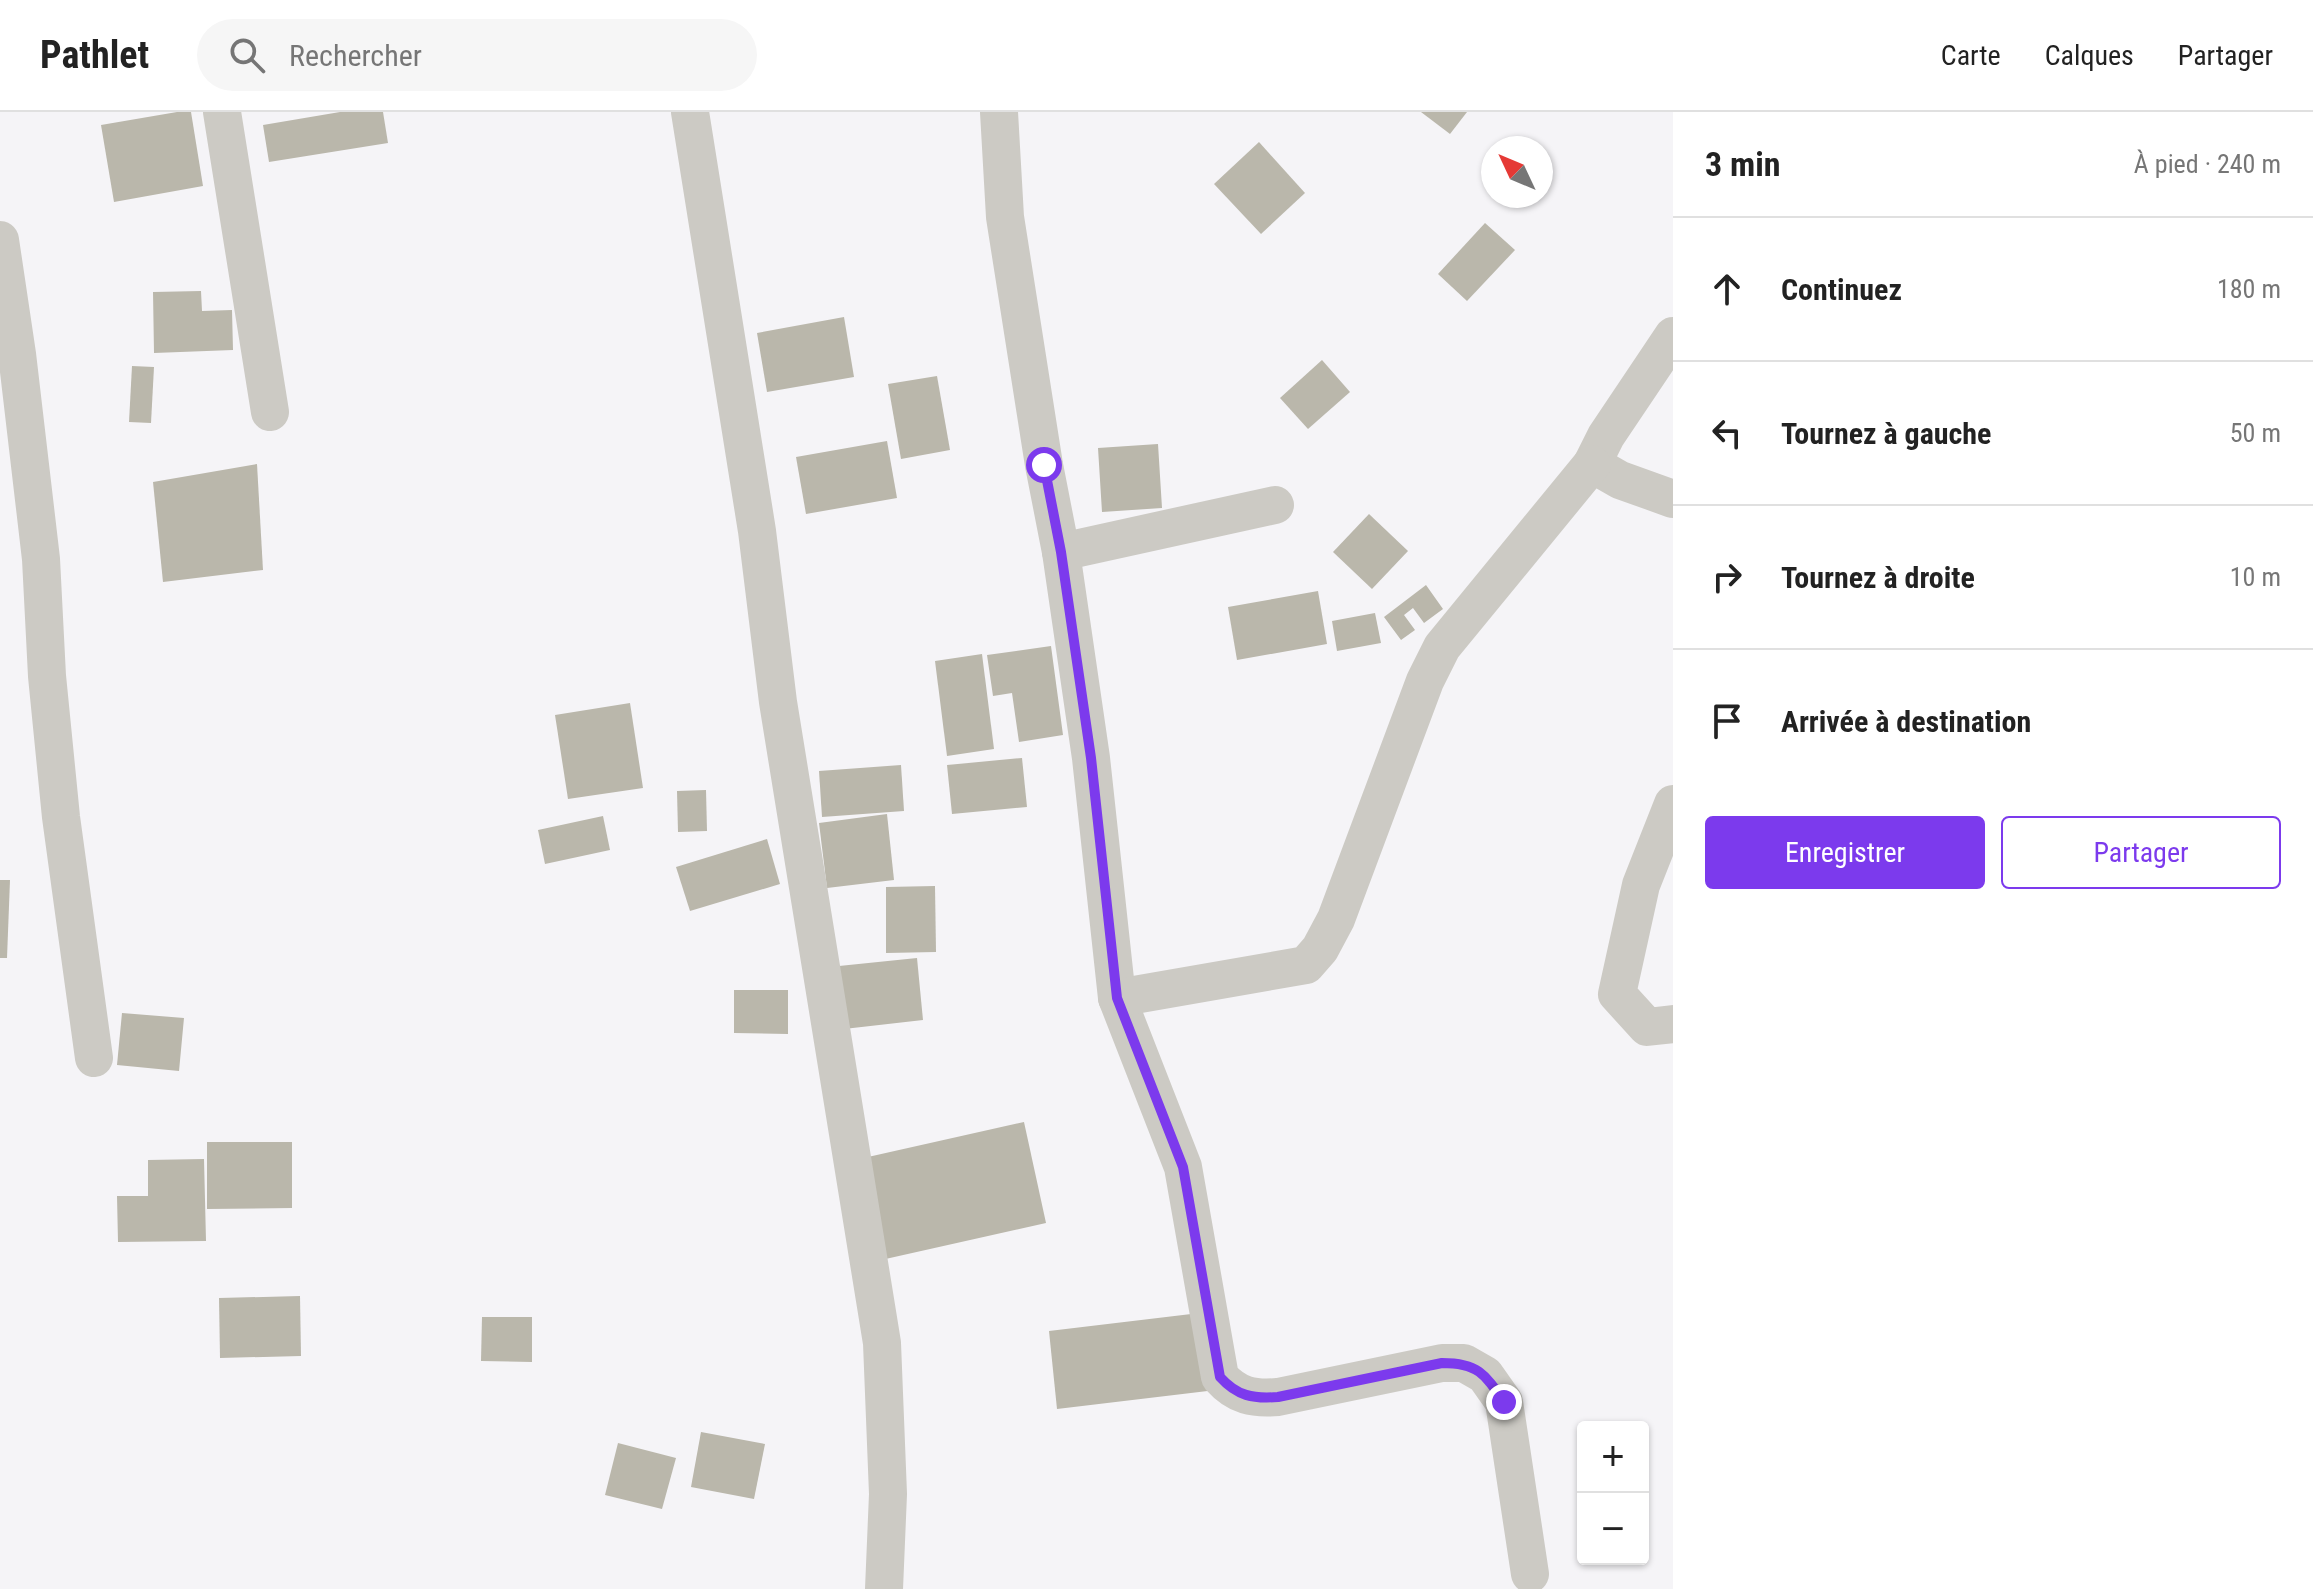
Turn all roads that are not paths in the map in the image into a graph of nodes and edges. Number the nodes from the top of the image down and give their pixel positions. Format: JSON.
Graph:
{"nodes":[{"id":1,"x":222,"y":112,"type":"edge"},
{"id":2,"x":690,"y":112,"type":"edge"},
{"id":3,"x":999,"y":112,"type":"edge"},
{"id":4,"x":0,"y":240,"type":"edge"},
{"id":5,"x":1673,"y":336,"type":"edge"},
{"id":6,"x":270,"y":412,"type":"dead end"},
{"id":7,"x":1592,"y":464,"type":"junction"},
{"id":8,"x":1673,"y":499,"type":"edge"},
{"id":9,"x":1275,"y":505,"type":"dead end"},
{"id":10,"x":1061,"y":552,"type":"junction"},
{"id":11,"x":1673,"y":804,"type":"edge"},
{"id":12,"x":1117,"y":998,"type":"junction"},
{"id":13,"x":1673,"y":1024,"type":"edge"},
{"id":14,"x":94,"y":1058,"type":"dead end"},
{"id":15,"x":1530,"y":1574,"type":"dead end"},
{"id":16,"x":884,"y":1589,"type":"edge"}],
"edges":[{"from":1,"to":6,"type":"street"},
{"from":2,"to":16,"type":"street"},
{"from":3,"to":10,"type":"street"},
{"from":4,"to":14,"type":"street"},
{"from":5,"to":7,"type":"street"},
{"from":7,"to":8,"type":"street"},
{"from":7,"to":12,"type":"street"},
{"from":9,"to":10,"type":"street"},
{"from":10,"to":12,"type":"street"},
{"from":11,"to":13,"type":"street"},
{"from":12,"to":15,"type":"street"}]}
